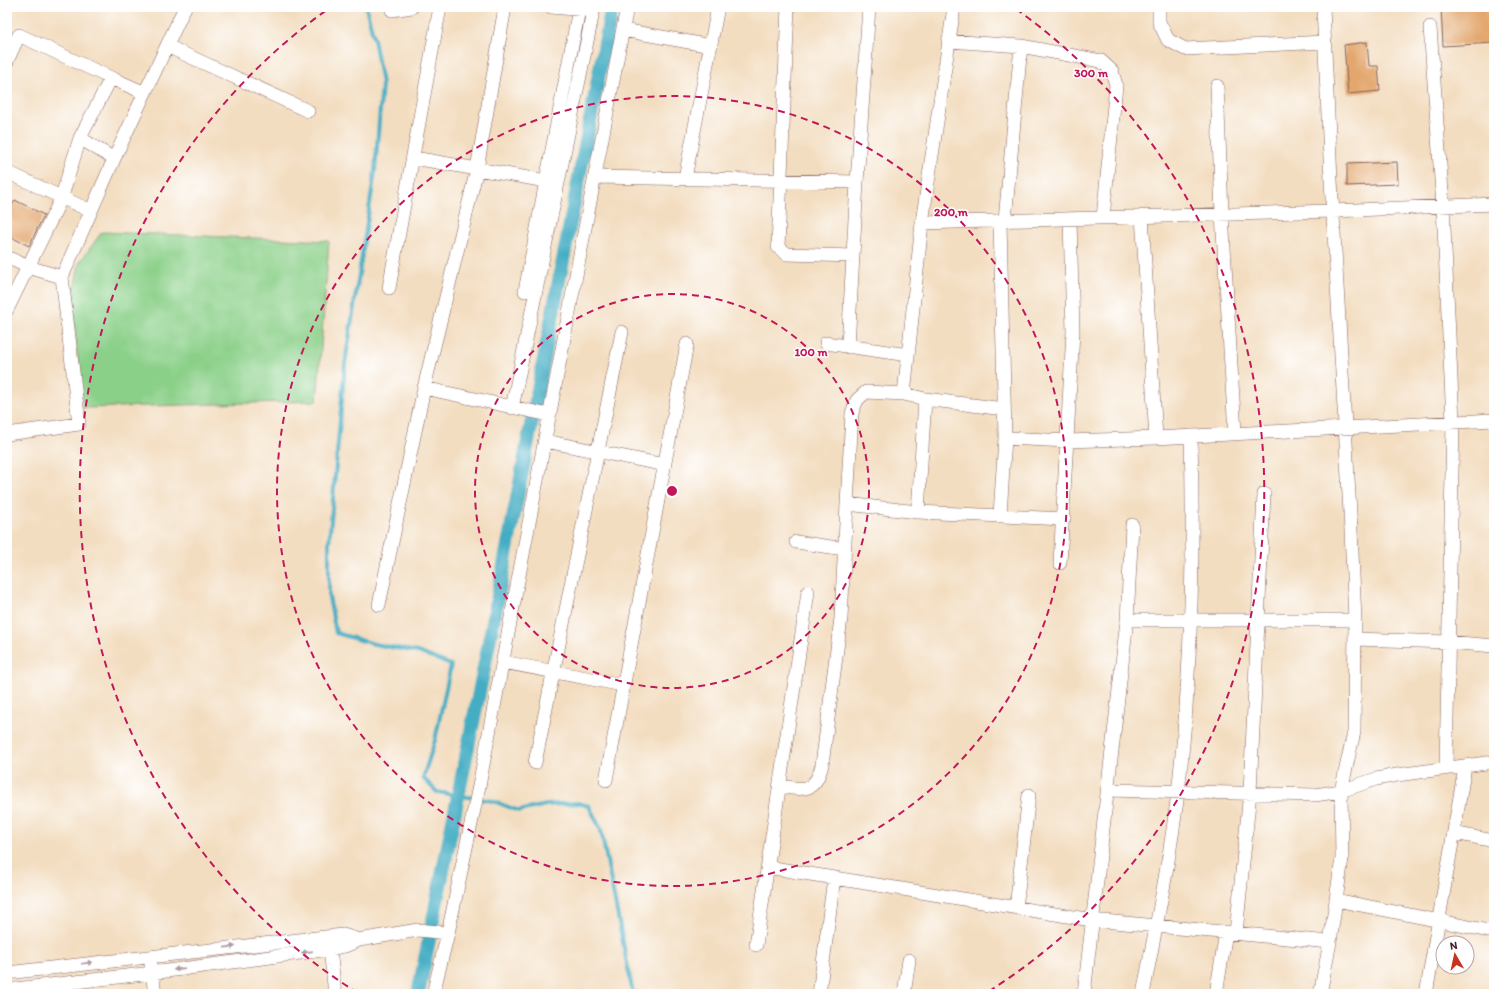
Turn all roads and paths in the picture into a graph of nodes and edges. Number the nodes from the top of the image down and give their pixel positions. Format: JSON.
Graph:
{"nodes":[{"id":1,"x":185,"y":7,"type":"edge"},
{"id":2,"x":412,"y":7,"type":"edge"},
{"id":3,"x":440,"y":7,"type":"edge"},
{"id":4,"x":505,"y":7,"type":"edge"},
{"id":5,"x":551,"y":7,"type":"edge"},
{"id":6,"x":627,"y":7,"type":"edge"},
{"id":7,"x":718,"y":7,"type":"edge"},
{"id":8,"x":788,"y":7,"type":"edge"},
{"id":9,"x":869,"y":7,"type":"edge"},
{"id":10,"x":954,"y":7,"type":"edge"},
{"id":11,"x":1159,"y":7,"type":"edge"},
{"id":12,"x":1324,"y":7,"type":"edge"},
{"id":13,"x":579,"y":8,"type":"junction"},
{"id":14,"x":594,"y":9,"type":"edge"},
{"id":15,"x":392,"y":10,"type":"dead end"},
{"id":16,"x":1430,"y":27,"type":"dead end"},
{"id":17,"x":623,"y":30,"type":"junction"},
{"id":18,"x":13,"y":33,"type":"edge"},
{"id":19,"x":948,"y":41,"type":"junction"},
{"id":20,"x":1325,"y":42,"type":"junction"},
{"id":21,"x":167,"y":46,"type":"junction"},
{"id":22,"x":711,"y":46,"type":"junction"},
{"id":23,"x":1021,"y":46,"type":"junction"},
{"id":24,"x":7,"y":61,"type":"edge"},
{"id":25,"x":112,"y":78,"type":"junction"},
{"id":26,"x":1217,"y":86,"type":"dead end"},
{"id":27,"x":145,"y":93,"type":"junction"},
{"id":28,"x":308,"y":111,"type":"dead end"},
{"id":29,"x":80,"y":138,"type":"junction"},
{"id":30,"x":414,"y":158,"type":"junction"},
{"id":31,"x":114,"y":159,"type":"junction"},
{"id":32,"x":477,"y":169,"type":"junction"},
{"id":33,"x":7,"y":172,"type":"edge"},
{"id":34,"x":595,"y":177,"type":"junction"},
{"id":35,"x":685,"y":178,"type":"junction"},
{"id":36,"x":780,"y":180,"type":"junction"},
{"id":37,"x":546,"y":181,"type":"junction"},
{"id":38,"x":857,"y":182,"type":"junction"},
{"id":39,"x":61,"y":199,"type":"junction"},
{"id":40,"x":1494,"y":204,"type":"edge"},
{"id":41,"x":1443,"y":206,"type":"junction"},
{"id":42,"x":91,"y":211,"type":"junction"},
{"id":43,"x":1333,"y":211,"type":"junction"},
{"id":44,"x":1222,"y":214,"type":"junction"},
{"id":45,"x":1142,"y":216,"type":"junction"},
{"id":46,"x":1103,"y":218,"type":"junction"},
{"id":47,"x":1070,"y":219,"type":"junction"},
{"id":48,"x":1002,"y":221,"type":"junction"},
{"id":49,"x":922,"y":223,"type":"junction"},
{"id":50,"x":853,"y":256,"type":"junction"},
{"id":51,"x":7,"y":257,"type":"edge"},
{"id":52,"x":28,"y":267,"type":"junction"},
{"id":53,"x":62,"y":277,"type":"junction"},
{"id":54,"x":389,"y":288,"type":"dead end"},
{"id":55,"x":524,"y":291,"type":"dead end"},
{"id":56,"x":7,"y":310,"type":"edge"},
{"id":57,"x":622,"y":332,"type":"dead end"},
{"id":58,"x":826,"y":343,"type":"dead end"},
{"id":59,"x":687,"y":344,"type":"dead end"},
{"id":60,"x":848,"y":347,"type":"junction"},
{"id":61,"x":908,"y":355,"type":"junction"},
{"id":62,"x":424,"y":388,"type":"junction"},
{"id":63,"x":904,"y":394,"type":"junction"},
{"id":64,"x":925,"y":399,"type":"junction"},
{"id":65,"x":516,"y":408,"type":"junction"},
{"id":66,"x":1004,"y":409,"type":"junction"},
{"id":67,"x":544,"y":414,"type":"junction"},
{"id":68,"x":1494,"y":420,"type":"edge"},
{"id":69,"x":1453,"y":422,"type":"junction"},
{"id":70,"x":1346,"y":427,"type":"junction"},
{"id":71,"x":1235,"y":433,"type":"junction"},
{"id":72,"x":7,"y":434,"type":"edge"},
{"id":73,"x":1191,"y":436,"type":"junction"},
{"id":74,"x":1005,"y":438,"type":"junction"},
{"id":75,"x":1156,"y":438,"type":"junction"},
{"id":76,"x":545,"y":441,"type":"junction"},
{"id":77,"x":1068,"y":441,"type":"junction"},
{"id":78,"x":598,"y":451,"type":"junction"},
{"id":79,"x":665,"y":465,"type":"junction"},
{"id":80,"x":1264,"y":494,"type":"dead end"},
{"id":81,"x":847,"y":504,"type":"junction"},
{"id":82,"x":918,"y":512,"type":"junction"},
{"id":83,"x":1000,"y":515,"type":"junction"},
{"id":84,"x":1064,"y":518,"type":"junction"},
{"id":85,"x":1132,"y":525,"type":"dead end"},
{"id":86,"x":796,"y":542,"type":"dead end"},
{"id":87,"x":845,"y":549,"type":"junction"},
{"id":88,"x":1060,"y":563,"type":"dead end"},
{"id":89,"x":808,"y":592,"type":"dead end"},
{"id":90,"x":379,"y":605,"type":"dead end"},
{"id":91,"x":1127,"y":620,"type":"junction"},
{"id":92,"x":1192,"y":620,"type":"junction"},
{"id":93,"x":1259,"y":620,"type":"junction"},
{"id":94,"x":1355,"y":620,"type":"junction"},
{"id":95,"x":1355,"y":639,"type":"junction"},
{"id":96,"x":1448,"y":642,"type":"junction"},
{"id":97,"x":1494,"y":646,"type":"edge"},
{"id":98,"x":503,"y":662,"type":"junction"},
{"id":99,"x":553,"y":672,"type":"junction"},
{"id":100,"x":623,"y":685,"type":"junction"},
{"id":101,"x":1494,"y":762,"type":"edge"},
{"id":102,"x":535,"y":763,"type":"dead end"},
{"id":103,"x":1465,"y":767,"type":"junction"},
{"id":104,"x":1446,"y":768,"type":"junction"},
{"id":105,"x":606,"y":780,"type":"dead end"},
{"id":106,"x":779,"y":786,"type":"junction"},
{"id":107,"x":1107,"y":790,"type":"junction"},
{"id":108,"x":1341,"y":791,"type":"junction"},
{"id":109,"x":1178,"y":792,"type":"junction"},
{"id":110,"x":1250,"y":792,"type":"junction"},
{"id":111,"x":1029,"y":795,"type":"dead end"},
{"id":112,"x":1454,"y":833,"type":"junction"},
{"id":113,"x":1494,"y":841,"type":"edge"},
{"id":114,"x":767,"y":867,"type":"junction"},
{"id":115,"x":834,"y":878,"type":"junction"},
{"id":116,"x":1336,"y":900,"type":"junction"},
{"id":117,"x":1016,"y":908,"type":"junction"},
{"id":118,"x":1092,"y":920,"type":"junction"},
{"id":119,"x":1439,"y":921,"type":"junction"},
{"id":120,"x":1156,"y":926,"type":"junction"},
{"id":121,"x":444,"y":932,"type":"junction"},
{"id":122,"x":1494,"y":932,"type":"edge"},
{"id":123,"x":1231,"y":933,"type":"junction"},
{"id":124,"x":359,"y":940,"type":"junction"},
{"id":125,"x":1330,"y":942,"type":"junction"},
{"id":126,"x":756,"y":945,"type":"dead end"},
{"id":127,"x":330,"y":949,"type":"junction"},
{"id":128,"x":150,"y":956,"type":"junction"},
{"id":129,"x":909,"y":960,"type":"dead end"},
{"id":130,"x":60,"y":966,"type":"junction"},
{"id":131,"x":7,"y":973,"type":"edge"},
{"id":132,"x":152,"y":973,"type":"junction"},
{"id":133,"x":63,"y":989,"type":"edge"},
{"id":134,"x":7,"y":990,"type":"edge"},
{"id":135,"x":155,"y":994,"type":"edge"},
{"id":136,"x":335,"y":994,"type":"edge"},
{"id":137,"x":433,"y":994,"type":"edge"},
{"id":138,"x":818,"y":994,"type":"edge"},
{"id":139,"x":904,"y":994,"type":"edge"},
{"id":140,"x":1084,"y":994,"type":"edge"},
{"id":141,"x":1143,"y":994,"type":"edge"},
{"id":142,"x":1216,"y":994,"type":"edge"},
{"id":143,"x":1320,"y":994,"type":"edge"},
{"id":144,"x":1426,"y":994,"type":"edge"}],
"edges":[{"from":1,"to":21,"type":"street"},
{"from":2,"to":15,"type":"street"},
{"from":3,"to":30,"type":"street"},
{"from":4,"to":32,"type":"street"},
{"from":5,"to":13,"type":"street"},
{"from":6,"to":17,"type":"street"},
{"from":7,"to":22,"type":"street"},
{"from":8,"to":36,"type":"street"},
{"from":9,"to":38,"type":"street"},
{"from":10,"to":19,"type":"street"},
{"from":11,"to":20,"type":"street"},
{"from":12,"to":20,"type":"street"},
{"from":13,"to":14,"type":"street"},
{"from":13,"to":37,"type":"street"},
{"from":14,"to":65,"type":"street"},
{"from":16,"to":41,"type":"street"},
{"from":17,"to":22,"type":"street"},
{"from":17,"to":34,"type":"street"},
{"from":18,"to":24,"type":"street"},
{"from":18,"to":25,"type":"street"},
{"from":19,"to":23,"type":"street"},
{"from":19,"to":49,"type":"street"},
{"from":20,"to":43,"type":"street"},
{"from":21,"to":27,"type":"street"},
{"from":21,"to":28,"type":"street"},
{"from":22,"to":35,"type":"street"},
{"from":23,"to":46,"type":"street"},
{"from":23,"to":48,"type":"street"},
{"from":25,"to":27,"type":"street"},
{"from":25,"to":29,"type":"street"},
{"from":26,"to":44,"type":"street"},
{"from":27,"to":31,"type":"street"},
{"from":29,"to":31,"type":"street"},
{"from":29,"to":39,"type":"street"},
{"from":30,"to":32,"type":"street"},
{"from":30,"to":54,"type":"street"},
{"from":31,"to":42,"type":"street"},
{"from":32,"to":37,"type":"street"},
{"from":32,"to":62,"type":"street"},
{"from":33,"to":39,"type":"street"},
{"from":34,"to":35,"type":"street"},
{"from":34,"to":67,"type":"street"},
{"from":35,"to":36,"type":"street"},
{"from":36,"to":38,"type":"street"},
{"from":36,"to":50,"type":"street"},
{"from":37,"to":55,"type":"street"},
{"from":38,"to":50,"type":"street"},
{"from":39,"to":42,"type":"street"},
{"from":39,"to":52,"type":"street"},
{"from":40,"to":41,"type":"street"},
{"from":41,"to":43,"type":"street"},
{"from":41,"to":69,"type":"street"},
{"from":42,"to":53,"type":"street"},
{"from":43,"to":44,"type":"street"},
{"from":43,"to":70,"type":"street"},
{"from":44,"to":45,"type":"street"},
{"from":44,"to":71,"type":"street"},
{"from":45,"to":46,"type":"street"},
{"from":45,"to":75,"type":"street"},
{"from":46,"to":47,"type":"street"},
{"from":47,"to":48,"type":"street"},
{"from":47,"to":77,"type":"street"},
{"from":48,"to":49,"type":"street"},
{"from":48,"to":66,"type":"street"},
{"from":49,"to":61,"type":"street"},
{"from":50,"to":60,"type":"street"},
{"from":51,"to":52,"type":"street"},
{"from":52,"to":53,"type":"street"},
{"from":52,"to":56,"type":"street"},
{"from":53,"to":72,"type":"street"},
{"from":57,"to":78,"type":"street"},
{"from":58,"to":60,"type":"street"},
{"from":59,"to":79,"type":"street"},
{"from":60,"to":61,"type":"street"},
{"from":61,"to":63,"type":"street"},
{"from":62,"to":65,"type":"street"},
{"from":62,"to":90,"type":"street"},
{"from":63,"to":64,"type":"street"},
{"from":63,"to":81,"type":"street"},
{"from":64,"to":66,"type":"street"},
{"from":64,"to":82,"type":"street"},
{"from":65,"to":67,"type":"street"},
{"from":66,"to":74,"type":"street"},
{"from":67,"to":76,"type":"street"},
{"from":68,"to":69,"type":"street"},
{"from":69,"to":70,"type":"street"},
{"from":69,"to":96,"type":"street"},
{"from":70,"to":71,"type":"street"},
{"from":70,"to":94,"type":"street"},
{"from":71,"to":73,"type":"street"},
{"from":73,"to":75,"type":"street"},
{"from":73,"to":92,"type":"street"},
{"from":74,"to":77,"type":"street"},
{"from":74,"to":83,"type":"street"},
{"from":75,"to":77,"type":"street"},
{"from":76,"to":78,"type":"street"},
{"from":76,"to":98,"type":"street"},
{"from":77,"to":84,"type":"street"},
{"from":78,"to":79,"type":"street"},
{"from":78,"to":99,"type":"street"},
{"from":79,"to":100,"type":"street"},
{"from":80,"to":93,"type":"street"},
{"from":81,"to":82,"type":"street"},
{"from":81,"to":87,"type":"street"},
{"from":82,"to":83,"type":"street"},
{"from":83,"to":84,"type":"street"},
{"from":84,"to":88,"type":"street"},
{"from":85,"to":91,"type":"street"},
{"from":86,"to":87,"type":"street"},
{"from":87,"to":106,"type":"street"},
{"from":89,"to":106,"type":"street"},
{"from":91,"to":92,"type":"street"},
{"from":91,"to":107,"type":"street"},
{"from":92,"to":93,"type":"street"},
{"from":92,"to":109,"type":"street"},
{"from":93,"to":94,"type":"street"},
{"from":93,"to":110,"type":"street"},
{"from":94,"to":95,"type":"street"},
{"from":95,"to":96,"type":"street"},
{"from":95,"to":108,"type":"street"},
{"from":96,"to":97,"type":"street"},
{"from":96,"to":104,"type":"street"},
{"from":98,"to":99,"type":"street"},
{"from":98,"to":121,"type":"street"},
{"from":99,"to":100,"type":"street"},
{"from":99,"to":102,"type":"street"},
{"from":100,"to":105,"type":"street"},
{"from":101,"to":103,"type":"street"},
{"from":103,"to":104,"type":"street"},
{"from":103,"to":112,"type":"street"},
{"from":104,"to":108,"type":"street"},
{"from":106,"to":114,"type":"street"},
{"from":107,"to":109,"type":"street"},
{"from":107,"to":118,"type":"street"},
{"from":108,"to":110,"type":"street"},
{"from":108,"to":116,"type":"street"},
{"from":109,"to":110,"type":"street"},
{"from":109,"to":120,"type":"street"},
{"from":110,"to":123,"type":"street"},
{"from":111,"to":117,"type":"street"},
{"from":112,"to":113,"type":"street"},
{"from":112,"to":119,"type":"street"},
{"from":114,"to":115,"type":"street"},
{"from":114,"to":126,"type":"street"},
{"from":115,"to":117,"type":"street"},
{"from":115,"to":138,"type":"street"},
{"from":116,"to":119,"type":"street"},
{"from":116,"to":125,"type":"street"},
{"from":117,"to":118,"type":"street"},
{"from":118,"to":120,"type":"street"},
{"from":118,"to":140,"type":"street"},
{"from":119,"to":122,"type":"street"},
{"from":119,"to":144,"type":"street"},
{"from":120,"to":123,"type":"street"},
{"from":120,"to":141,"type":"street"},
{"from":121,"to":124,"type":"street"},
{"from":121,"to":137,"type":"street"},
{"from":123,"to":125,"type":"street"},
{"from":123,"to":142,"type":"street"},
{"from":124,"to":127,"type":"street"},
{"from":128,"to":124,"type":"street","one_way":true},
{"from":125,"to":143,"type":"street"},
{"from":127,"to":132,"type":"street","one_way":true},
{"from":127,"to":136,"type":"street"},
{"from":130,"to":128,"type":"street","one_way":true},
{"from":128,"to":132,"type":"street"},
{"from":129,"to":139,"type":"street"},
{"from":130,"to":131,"type":"street"},
{"from":130,"to":133,"type":"street"},
{"from":132,"to":133,"type":"street"},
{"from":132,"to":135,"type":"street"},
{"from":133,"to":134,"type":"street"}]}
